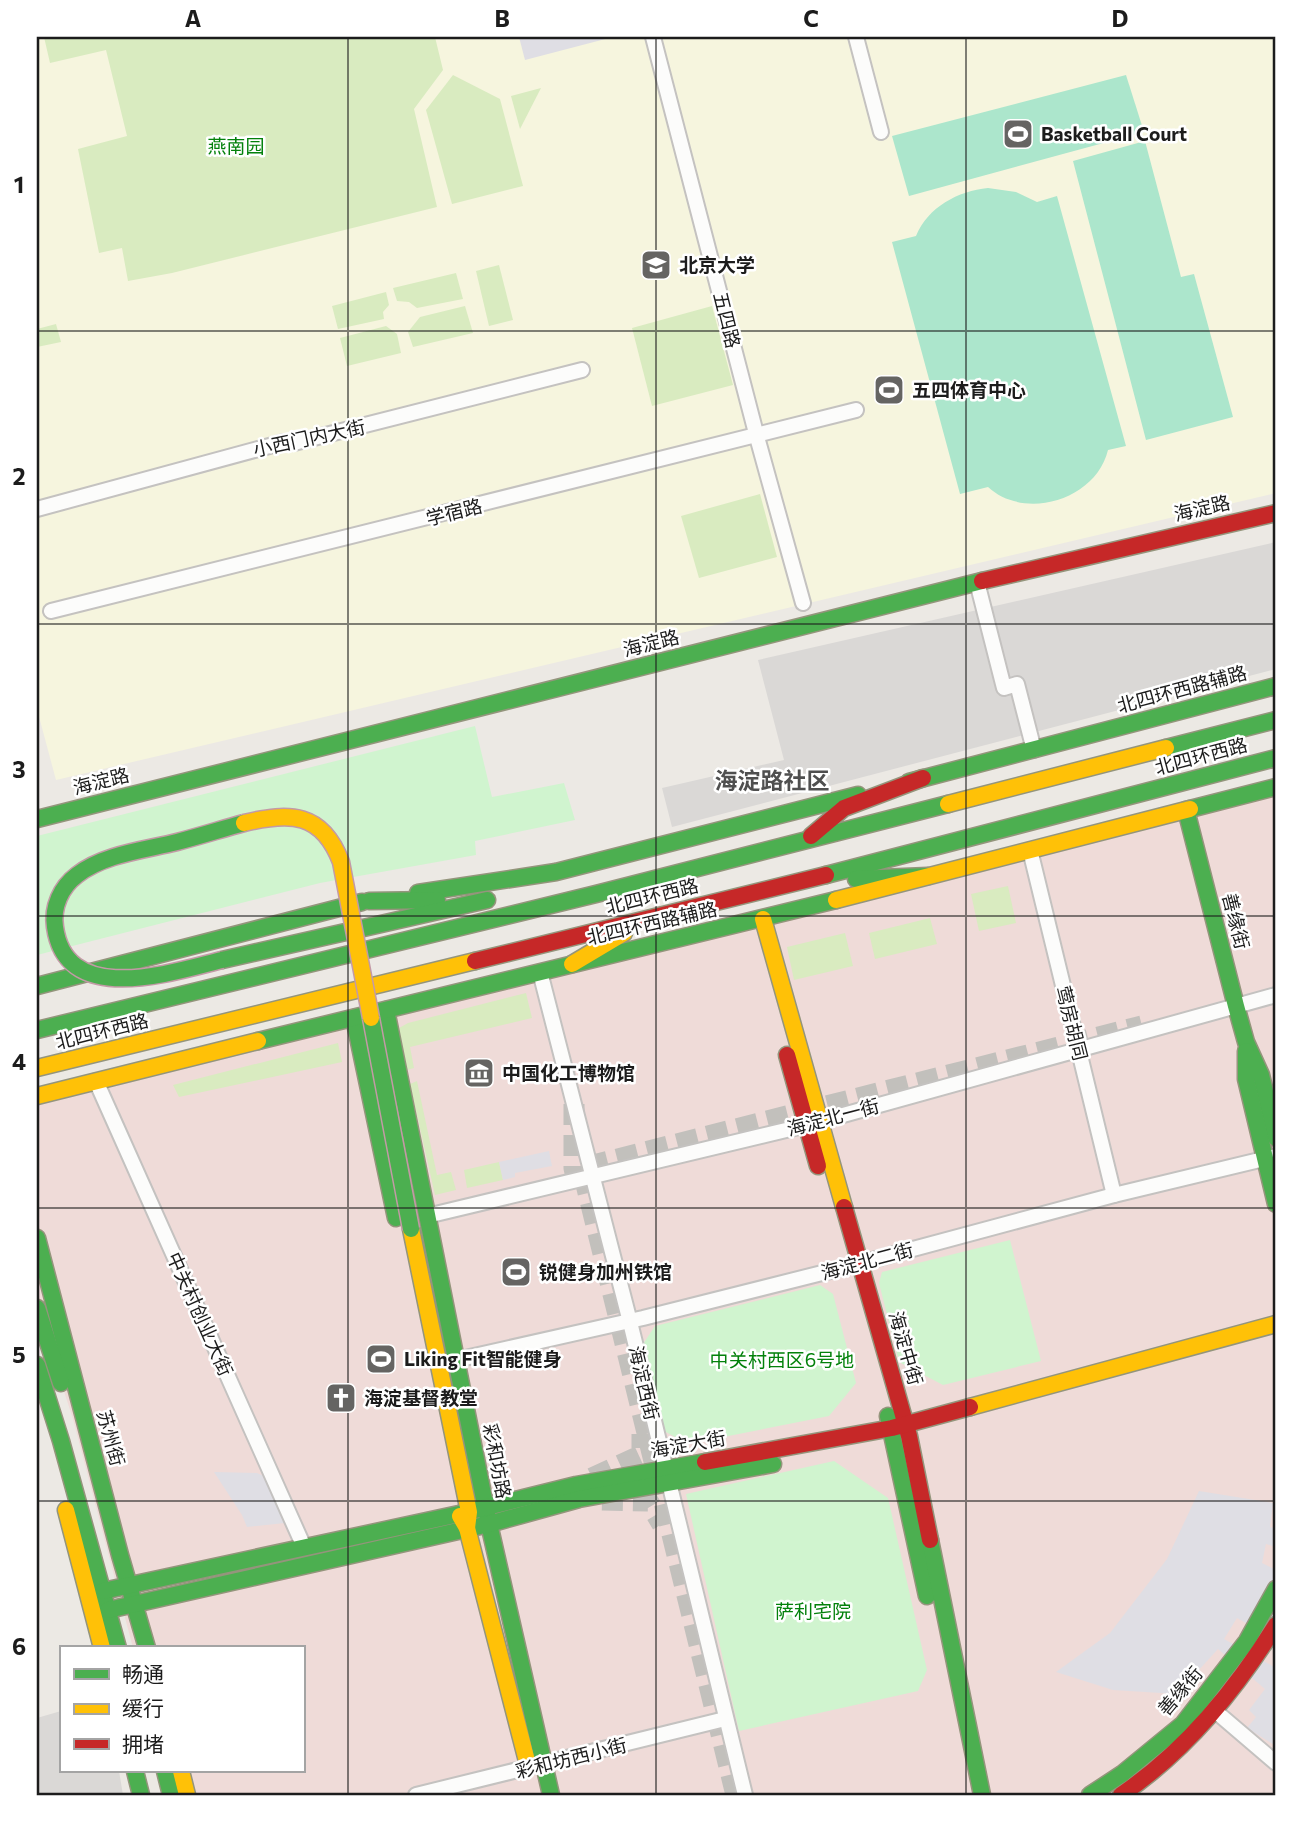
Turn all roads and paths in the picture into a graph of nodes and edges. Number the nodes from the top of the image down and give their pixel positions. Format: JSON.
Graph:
{"nodes":[{"id":1,"x":653,"y":37,"type":"edge"},
{"id":2,"x":856,"y":37,"type":"edge"},
{"id":3,"x":881,"y":132,"type":"dead end"},
{"id":4,"x":582,"y":370,"type":"dead end"},
{"id":5,"x":856,"y":410,"type":"dead end"},
{"id":6,"x":757,"y":437,"type":"junction"},
{"id":7,"x":37,"y":509,"type":"edge"},
{"id":8,"x":1275,"y":513,"type":"edge"},
{"id":9,"x":977,"y":582,"type":"junction"},
{"id":10,"x":803,"y":603,"type":"dead end"},
{"id":11,"x":51,"y":611,"type":"dead end"},
{"id":12,"x":1276,"y":686,"type":"edge"},
{"id":13,"x":1276,"y":720,"type":"edge"},
{"id":14,"x":1034,"y":750,"type":"junction"},
{"id":15,"x":1276,"y":758,"type":"edge"},
{"id":16,"x":923,"y":778,"type":"junction"},
{"id":17,"x":1276,"y":787,"type":"edge"},
{"id":18,"x":1186,"y":810,"type":"junction"},
{"id":19,"x":37,"y":819,"type":"edge"},
{"id":20,"x":809,"y":838,"type":"junction"},
{"id":21,"x":1030,"y":850,"type":"junction"},
{"id":22,"x":928,"y":876,"type":"junction"},
{"id":23,"x":805,"y":881,"type":"junction"},
{"id":24,"x":596,"y":894,"type":"junction"},
{"id":25,"x":501,"y":899,"type":"junction"},
{"id":26,"x":369,"y":901,"type":"junction"},
{"id":27,"x":651,"y":917,"type":"junction"},
{"id":28,"x":756,"y":920,"type":"junction"},
{"id":29,"x":572,"y":964,"type":"junction"},
{"id":30,"x":540,"y":972,"type":"junction"},
{"id":31,"x":37,"y":986,"type":"edge"},
{"id":32,"x":1276,"y":995,"type":"edge"},
{"id":33,"x":1236,"y":1006,"type":"junction"},
{"id":34,"x":387,"y":1017,"type":"junction"},
{"id":35,"x":356,"y":1024,"type":"junction"},
{"id":36,"x":38,"y":1029,"type":"edge"},
{"id":37,"x":1246,"y":1042,"type":"junction"},
{"id":38,"x":1079,"y":1050,"type":"junction"},
{"id":39,"x":43,"y":1066,"type":"edge"},
{"id":40,"x":96,"y":1081,"type":"junction"},
{"id":41,"x":37,"y":1095,"type":"edge"},
{"id":42,"x":814,"y":1123,"type":"junction"},
{"id":43,"x":1276,"y":1138,"type":"edge"},
{"id":44,"x":1270,"y":1157,"type":"edge"},
{"id":45,"x":593,"y":1177,"type":"junction"},
{"id":46,"x":1114,"y":1195,"type":"junction"},
{"id":47,"x":1276,"y":1204,"type":"edge"},
{"id":48,"x":427,"y":1216,"type":"junction"},
{"id":49,"x":37,"y":1238,"type":"edge"},
{"id":50,"x":853,"y":1265,"type":"junction"},
{"id":51,"x":37,"y":1308,"type":"edge"},
{"id":52,"x":630,"y":1322,"type":"junction"},
{"id":53,"x":1276,"y":1324,"type":"edge"},
{"id":54,"x":1276,"y":1337,"type":"edge"},
{"id":55,"x":456,"y":1360,"type":"junction"},
{"id":56,"x":37,"y":1365,"type":"edge"},
{"id":57,"x":37,"y":1404,"type":"edge"},
{"id":58,"x":900,"y":1432,"type":"junction"},
{"id":59,"x":667,"y":1477,"type":"junction"},
{"id":60,"x":487,"y":1516,"type":"junction"},
{"id":61,"x":465,"y":1518,"type":"junction"},
{"id":62,"x":304,"y":1547,"type":"junction"},
{"id":63,"x":116,"y":1588,"type":"junction"},
{"id":64,"x":1276,"y":1589,"type":"edge"},
{"id":65,"x":122,"y":1606,"type":"junction"},
{"id":66,"x":1276,"y":1625,"type":"edge"},
{"id":67,"x":101,"y":1646,"type":"edge"},
{"id":68,"x":118,"y":1646,"type":"edge"},
{"id":69,"x":132,"y":1646,"type":"edge"},
{"id":70,"x":146,"y":1646,"type":"edge"},
{"id":71,"x":1214,"y":1710,"type":"junction"},
{"id":72,"x":725,"y":1719,"type":"junction"},
{"id":73,"x":1276,"y":1763,"type":"edge"},
{"id":74,"x":536,"y":1766,"type":"junction"},
{"id":75,"x":135,"y":1772,"type":"edge"},
{"id":76,"x":150,"y":1772,"type":"edge"},
{"id":77,"x":164,"y":1772,"type":"edge"},
{"id":78,"x":181,"y":1772,"type":"edge"},
{"id":79,"x":1122,"y":1774,"type":"junction"},
{"id":80,"x":1130,"y":1793,"type":"edge"},
{"id":81,"x":141,"y":1795,"type":"edge"},
{"id":82,"x":157,"y":1795,"type":"edge"},
{"id":83,"x":171,"y":1795,"type":"edge"},
{"id":84,"x":187,"y":1795,"type":"edge"},
{"id":85,"x":416,"y":1795,"type":"edge"},
{"id":86,"x":536,"y":1795,"type":"edge"},
{"id":87,"x":551,"y":1795,"type":"edge"},
{"id":88,"x":745,"y":1795,"type":"edge"},
{"id":89,"x":968,"y":1795,"type":"edge"},
{"id":90,"x":982,"y":1795,"type":"edge"},
{"id":91,"x":1090,"y":1795,"type":"edge"}],
"edges":[{"from":1,"to":6,"type":"street","name":"五四路"},
{"from":2,"to":3,"type":"street"},
{"from":4,"to":7,"type":"street","name":"小西门内大街"},
{"from":5,"to":6,"type":"street","name":"学宿路"},
{"from":6,"to":10,"type":"street","name":"五四路"},
{"from":6,"to":11,"type":"street","name":"学宿路"},
{"from":8,"to":9,"type":"main road","name":"海淀路"},
{"from":9,"to":14,"type":"street"},
{"from":9,"to":19,"type":"main road","name":"海淀路"},
{"from":12,"to":14,"type":"main road","name":"北四环西路辅路"},
{"from":13,"to":20,"type":"main road","name":"北四环西路"},
{"from":14,"to":16,"type":"main road","name":"北四环西路辅路"},
{"from":15,"to":23,"type":"main road","name":"北四环西路"},
{"from":16,"to":20,"type":"main road"},
{"from":16,"to":26,"type":"main road","name":"北四环西路辅路"},
{"from":17,"to":18,"type":"main road","name":"北四环西路辅路"},
{"from":18,"to":21,"type":"main road","name":"北四环西路辅路"},
{"from":18,"to":33,"type":"main road","name":"善缘街"},
{"from":20,"to":24,"type":"main road","name":"北四环西路"},
{"from":21,"to":22,"type":"main road","name":"北四环西路辅路"},
{"from":21,"to":38,"type":"street","name":"莺房胡同"},
{"from":22,"to":23,"type":"main road"},
{"from":22,"to":28,"type":"main road","name":"北四环西路辅路"},
{"from":23,"to":27,"type":"main road","name":"北四环西路"},
{"from":24,"to":25,"type":"main road"},
{"from":24,"to":36,"type":"main road","name":"北四环西路"},
{"from":25,"to":26,"type":"main road"},
{"from":25,"to":61,"type":"main road","bridge":true},
{"from":26,"to":31,"type":"main road","name":"北四环西路辅路"},
{"from":27,"to":29,"type":"main road"},
{"from":27,"to":39,"type":"main road","name":"北四环西路"},
{"from":28,"to":29,"type":"main road","name":"北四环西路辅路"},
{"from":28,"to":42,"type":"main road","name":"海淀中街"},
{"from":29,"to":30,"type":"main road","name":"北四环西路辅路"},
{"from":30,"to":34,"type":"main road","name":"北四环西路辅路"},
{"from":30,"to":45,"type":"street","name":"海淀西街"},
{"from":32,"to":33,"type":"street","name":"海淀北一街"},
{"from":33,"to":37,"type":"main road","name":"善缘街"},
{"from":33,"to":38,"type":"street","name":"海淀北一街"},
{"from":34,"to":35,"type":"main road","name":"北四环西路辅路"},
{"from":34,"to":48,"type":"main road","name":"彩和坊路"},
{"from":35,"to":40,"type":"main road","name":"北四环西路辅路"},
{"from":35,"to":61,"type":"main road","name":"彩和坊路"},
{"from":37,"to":43,"type":"main road","name":"善缘街"},
{"from":37,"to":44,"type":"main road","name":"善缘街"},
{"from":38,"to":42,"type":"street","name":"海淀北一街"},
{"from":38,"to":46,"type":"street","name":"莺房胡同"},
{"from":40,"to":41,"type":"main road","name":"北四环西路辅路"},
{"from":40,"to":62,"type":"street","name":"中关村创业大街"},
{"from":42,"to":45,"type":"street","name":"海淀北一街"},
{"from":42,"to":50,"type":"main road","name":"海淀中街"},
{"from":44,"to":46,"type":"street","name":"海淀北二街"},
{"from":44,"to":47,"type":"main road","name":"善缘街"},
{"from":45,"to":48,"type":"street","name":"海淀北一街"},
{"from":45,"to":52,"type":"street","name":"海淀西街"},
{"from":46,"to":50,"type":"street","name":"海淀北二街"},
{"from":48,"to":55,"type":"main road","name":"彩和坊路"},
{"from":49,"to":63,"type":"main road","name":"苏州街"},
{"from":50,"to":52,"type":"street","name":"海淀北二街"},
{"from":50,"to":58,"type":"main road","name":"海淀中街"},
{"from":51,"to":63,"type":"main road","name":"苏州街"},
{"from":52,"to":55,"type":"street","name":"海淀北二街"},
{"from":52,"to":59,"type":"street","name":"海淀西街"},
{"from":53,"to":58,"type":"main road","name":"海淀大街"},
{"from":54,"to":58,"type":"main road","name":"海淀大街"},
{"from":55,"to":60,"type":"main road","name":"彩和坊路"},
{"from":56,"to":63,"type":"main road","name":"苏州街"},
{"from":57,"to":67,"type":"main road"},
{"from":58,"to":59,"type":"main road","name":"海淀大街"},
{"from":58,"to":89,"type":"main road","name":"海淀中街"},
{"from":58,"to":90,"type":"main road","name":"海淀中街"},
{"from":59,"to":60,"type":"main road","name":"海淀大街"},
{"from":59,"to":72,"type":"street","name":"海淀西街"},
{"from":60,"to":61,"type":"main road","name":"海淀大街"},
{"from":60,"to":74,"type":"main road","name":"彩和坊路"},
{"from":61,"to":62,"type":"main road","name":"海淀大街"},
{"from":61,"to":65,"type":"main road","name":"海淀大街"},
{"from":61,"to":74,"type":"main road","name":"彩和坊路"},
{"from":62,"to":63,"type":"main road","name":"海淀大街"},
{"from":63,"to":65,"type":"main road","name":"苏州街"},
{"from":63,"to":65,"type":"main road","name":"苏州街"},
{"from":64,"to":79,"type":"main road","name":"善缘街"},
{"from":65,"to":68,"type":"main road","name":"苏州街"},
{"from":65,"to":69,"type":"main road","name":"苏州街"},
{"from":65,"to":70,"type":"main road","name":"苏州街"},
{"from":66,"to":71,"type":"main road","name":"善缘街"},
{"from":71,"to":73,"type":"street"},
{"from":71,"to":80,"type":"main road","name":"善缘街"},
{"from":72,"to":74,"type":"street","name":"彩和坊西小街"},
{"from":72,"to":88,"type":"street","name":"海淀西街"},
{"from":74,"to":85,"type":"street","name":"彩和坊西小街"},
{"from":74,"to":86,"type":"main road","name":"彩和坊路"},
{"from":74,"to":87,"type":"main road","name":"彩和坊路"},
{"from":75,"to":81,"type":"main road"},
{"from":76,"to":82,"type":"main road"},
{"from":77,"to":83,"type":"main road"},
{"from":78,"to":84,"type":"main road"},
{"from":79,"to":80,"type":"street"},
{"from":79,"to":91,"type":"main road","name":"善缘街"}]}
